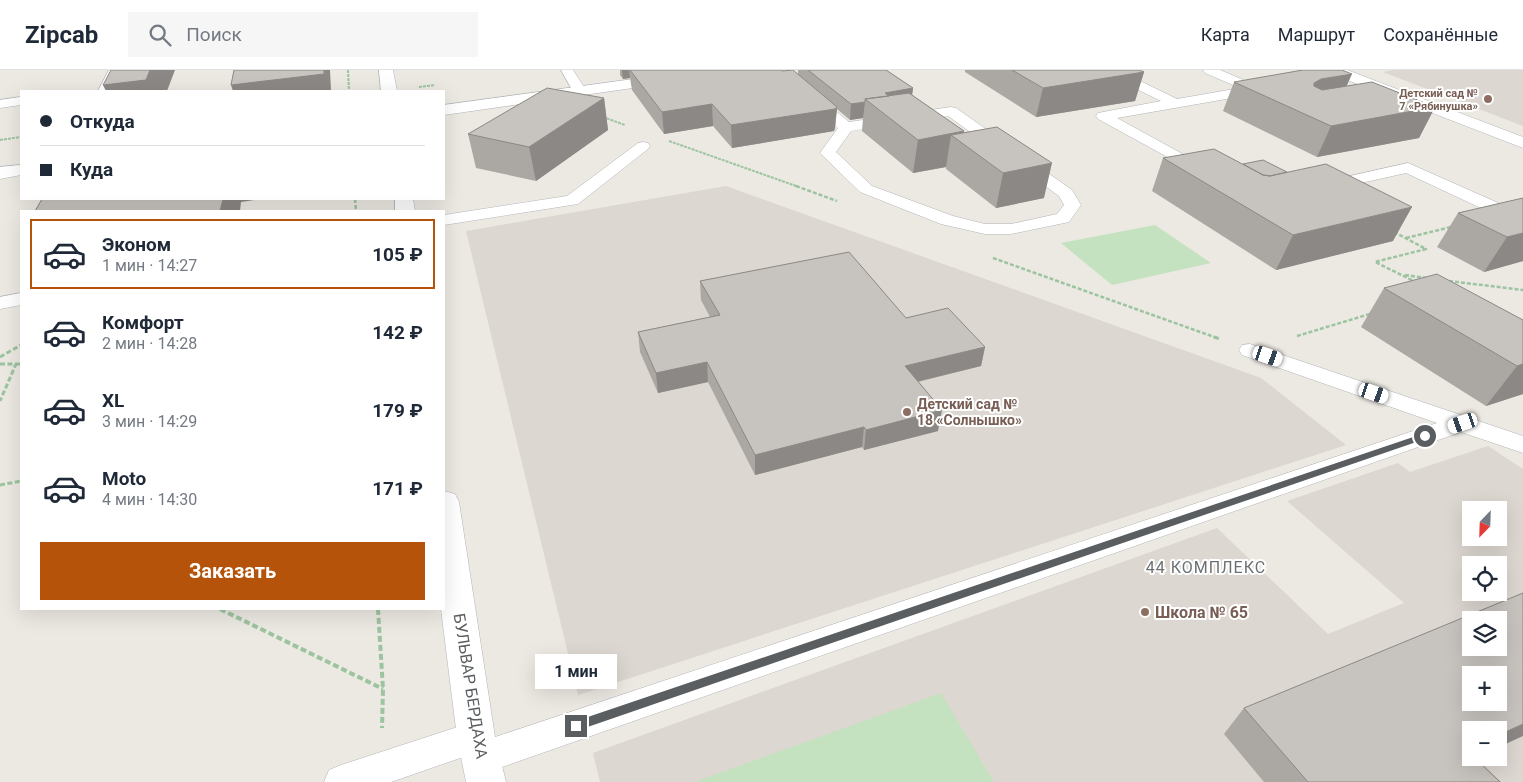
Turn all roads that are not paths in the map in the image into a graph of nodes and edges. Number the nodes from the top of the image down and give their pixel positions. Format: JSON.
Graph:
{"nodes":[{"id":1,"x":115,"y":70,"type":"edge"},
{"id":2,"x":386,"y":70,"type":"edge"},
{"id":3,"x":567,"y":70,"type":"edge"},
{"id":4,"x":726,"y":70,"type":"edge"},
{"id":5,"x":731,"y":70,"type":"edge"},
{"id":6,"x":778,"y":70,"type":"edge"},
{"id":7,"x":1136,"y":70,"type":"edge"},
{"id":8,"x":1209,"y":70,"type":"edge"},
{"id":9,"x":1334,"y":70,"type":"edge"},
{"id":10,"x":105,"y":90,"type":"edge"},
{"id":11,"x":389,"y":90,"type":"edge"},
{"id":12,"x":579,"y":90,"type":"junction"},
{"id":13,"x":1403,"y":97,"type":"junction"},
{"id":14,"x":20,"y":101,"type":"edge"},
{"id":15,"x":1375,"y":102,"type":"edge"},
{"id":16,"x":1175,"y":103,"type":"junction"},
{"id":17,"x":0,"y":104,"type":"edge"},
{"id":18,"x":445,"y":110,"type":"edge"},
{"id":19,"x":846,"y":127,"type":"junction"},
{"id":20,"x":1523,"y":143,"type":"edge"},
{"id":21,"x":643,"y":146,"type":"dead end"},
{"id":22,"x":20,"y":170,"type":"edge"},
{"id":23,"x":0,"y":172,"type":"edge"},
{"id":24,"x":1214,"y":178,"type":"edge"},
{"id":25,"x":1311,"y":189,"type":"edge"},
{"id":26,"x":1507,"y":197,"type":"dead end"},
{"id":27,"x":1483,"y":202,"type":"junction"},
{"id":28,"x":1508,"y":214,"type":"edge"},
{"id":29,"x":445,"y":220,"type":"edge"},
{"id":30,"x":20,"y":299,"type":"edge"},
{"id":31,"x":0,"y":303,"type":"edge"},
{"id":32,"x":1250,"y":350,"type":"road end"},
{"id":33,"x":1463,"y":423,"type":"junction"},
{"id":34,"x":1523,"y":445,"type":"edge"},
{"id":35,"x":445,"y":509,"type":"edge"},
{"id":36,"x":481,"y":759,"type":"edge"},
{"id":37,"x":340,"y":782,"type":"edge"}],
"edges":[{"from":1,"to":10,"type":"lane"},
{"from":2,"to":11,"type":"street"},
{"from":3,"to":12,"type":"lane"},
{"from":4,"to":5,"type":"street"},
{"from":4,"to":12,"type":"street"},
{"from":6,"to":19,"type":"lane"},
{"from":7,"to":16,"type":"lane"},
{"from":8,"to":16,"type":"lane"},
{"from":9,"to":13,"type":"street"},
{"from":12,"to":18,"type":"street"},
{"from":13,"to":15,"type":"lane"},
{"from":13,"to":20,"type":"street"},
{"from":14,"to":17,"type":"lane"},
{"from":16,"to":24,"type":"lane"},
{"from":19,"to":19,"type":"lane"},
{"from":21,"to":29,"type":"lane"},
{"from":22,"to":23,"type":"street"},
{"from":25,"to":27,"type":"lane"},
{"from":26,"to":27,"type":"lane"},
{"from":27,"to":28,"type":"lane"},
{"from":30,"to":31,"type":"lane"},
{"from":32,"to":33,"type":"lane"},
{"from":33,"to":34,"type":"lane"},
{"from":33,"to":36,"type":"lane"},
{"from":35,"to":36,"type":"street","name":"БУЛЬВАР БЕРДАХА"},
{"from":36,"to":37,"type":"lane"}]}
